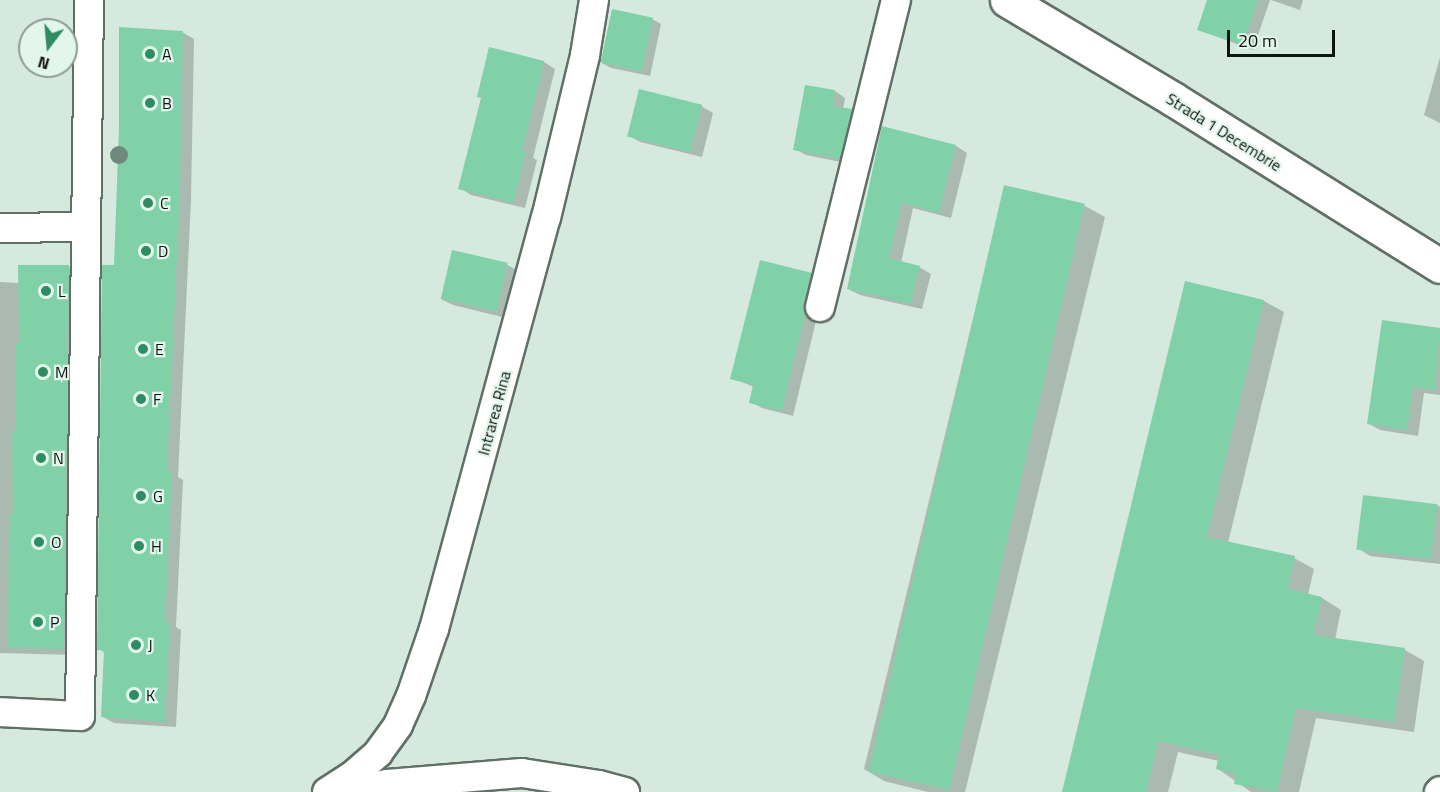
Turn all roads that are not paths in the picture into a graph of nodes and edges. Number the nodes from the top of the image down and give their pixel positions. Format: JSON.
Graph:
{"nodes":[{"id":1,"x":89,"y":0,"type":"edge"},
{"id":2,"x":594,"y":0,"type":"edge"},
{"id":3,"x":896,"y":0,"type":"edge"},
{"id":4,"x":1007,"y":0,"type":"edge"},
{"id":5,"x":86,"y":227,"type":"junction"},
{"id":6,"x":0,"y":228,"type":"edge"},
{"id":7,"x":1440,"y":266,"type":"edge"},
{"id":8,"x":820,"y":307,"type":"dead end"},
{"id":9,"x":0,"y":712,"type":"edge"},
{"id":10,"x":327,"y":792,"type":"edge"},
{"id":11,"x":347,"y":792,"type":"edge"},
{"id":12,"x":626,"y":792,"type":"edge"}],
"edges":[{"from":1,"to":5,"type":"street"},
{"from":2,"to":10,"type":"street","name":"Intrarea Rina"},
{"from":3,"to":8,"type":"street"},
{"from":4,"to":7,"type":"main road","name":"Strada 1 Decembrie"},
{"from":5,"to":6,"type":"street"},
{"from":5,"to":9,"type":"street"},
{"from":11,"to":12,"type":"street"}]}
